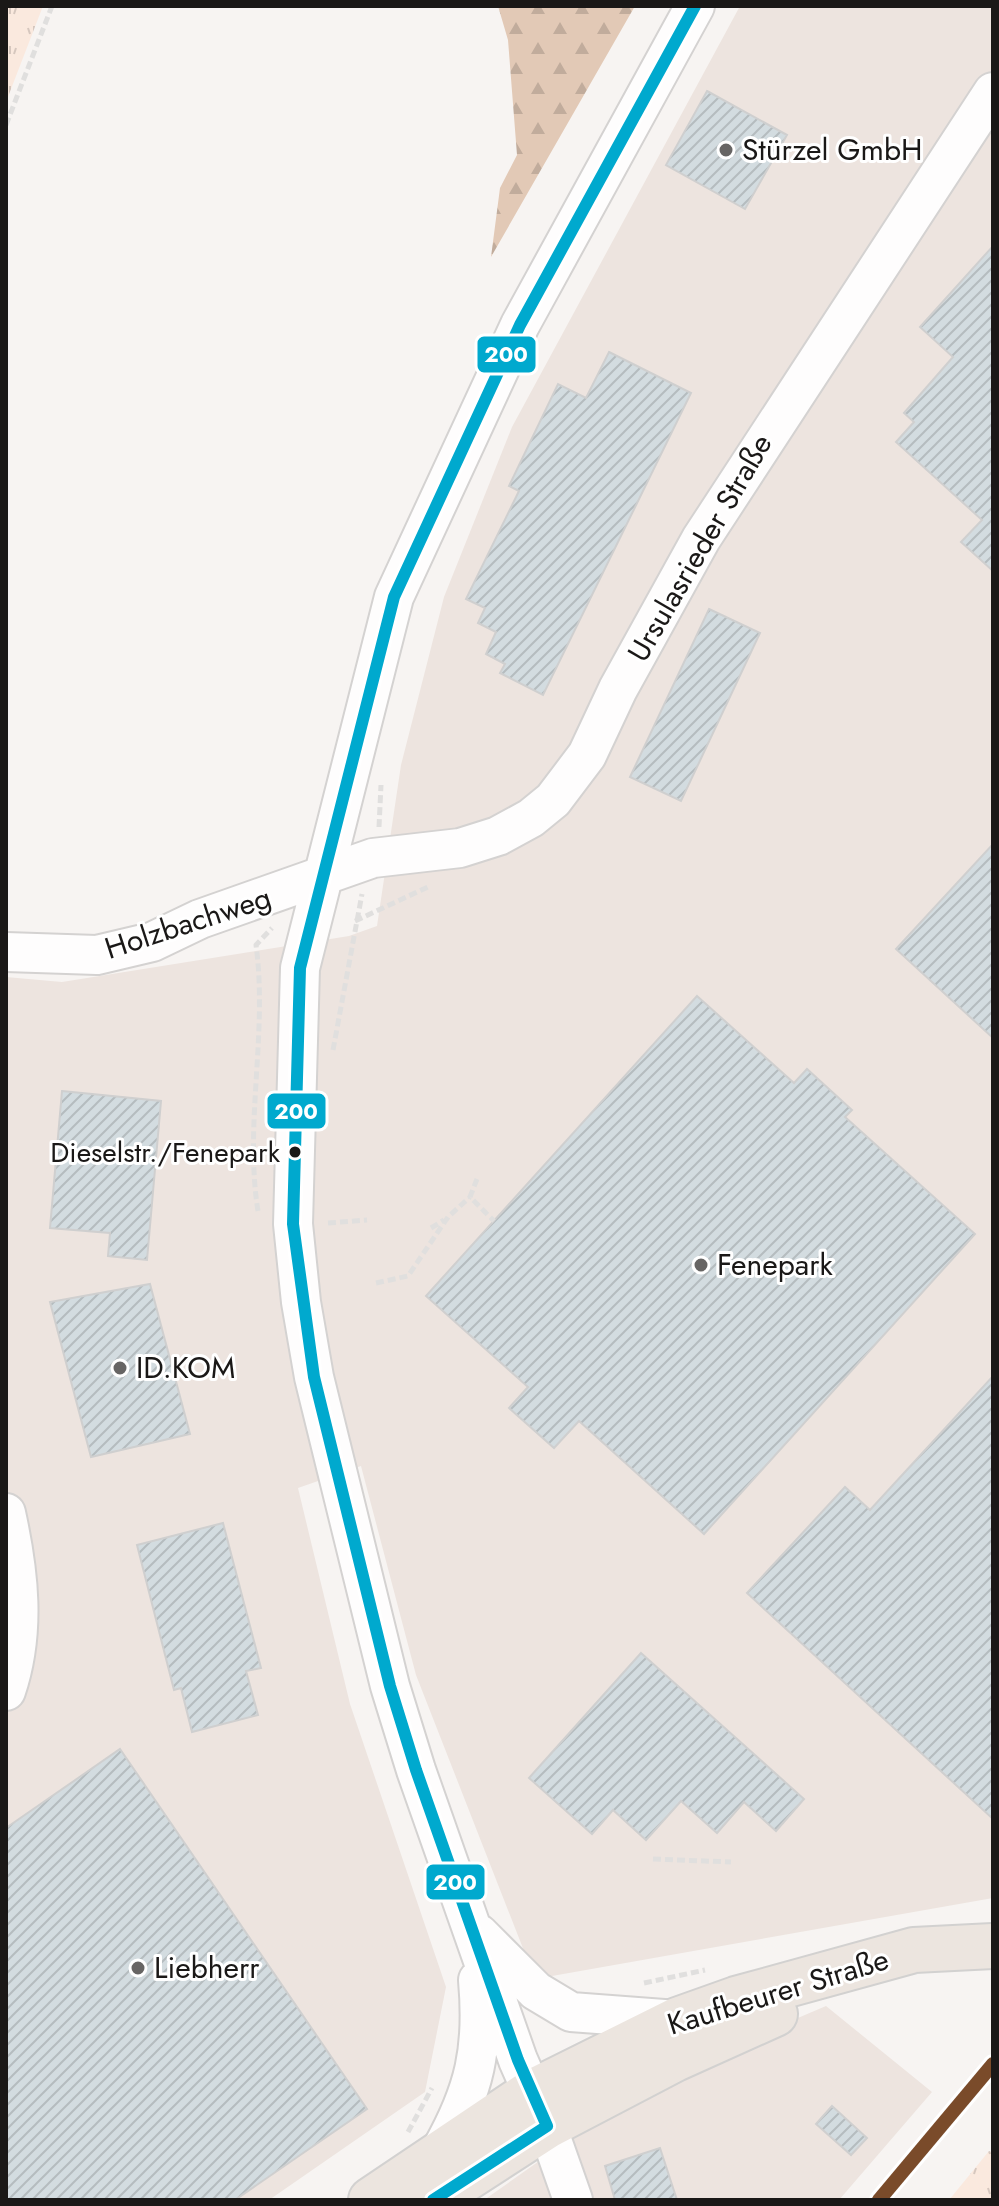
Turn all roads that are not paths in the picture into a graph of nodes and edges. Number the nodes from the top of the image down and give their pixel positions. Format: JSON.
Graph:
{"nodes":[{"id":1,"x":695,"y":6,"type":"edge"},
{"id":2,"x":993,"y":92,"type":"edge"},
{"id":3,"x":320,"y":879,"type":"junction"},
{"id":4,"x":6,"y":952,"type":"edge"},
{"id":5,"x":6,"y":1513,"type":"edge"},
{"id":6,"x":6,"y":1691,"type":"edge"},
{"id":7,"x":474,"y":1929,"type":"junction"},
{"id":8,"x":993,"y":1946,"type":"edge"},
{"id":9,"x":993,"y":1953,"type":"edge"},
{"id":10,"x":677,"y":2020,"type":"junction"},
{"id":11,"x":539,"y":2109,"type":"junction"},
{"id":12,"x":441,"y":2150,"type":"junction"},
{"id":13,"x":371,"y":2200,"type":"edge"},
{"id":14,"x":433,"y":2200,"type":"edge"},
{"id":15,"x":573,"y":2200,"type":"edge"}],
"edges":[{"from":1,"to":3,"type":"street"},
{"from":2,"to":3,"type":"street","name":"Ursulasrieder Straße"},
{"from":3,"to":4,"type":"street","name":"Holzbachweg"},
{"from":3,"to":7,"type":"street"},
{"from":5,"to":6,"type":"street"},
{"from":7,"to":10,"type":"street"},
{"from":7,"to":11,"type":"street"},
{"from":7,"to":12,"type":"street"},
{"from":8,"to":10,"type":"main road","name":"Kaufbeurer Straße"},
{"from":9,"to":11,"type":"main road","name":"Kaufbeurer Straße"},
{"from":10,"to":11,"type":"main road","name":"Kaufbeurer Straße"},
{"from":11,"to":12,"type":"main road","name":"Kaufbeurer Straße"},
{"from":11,"to":14,"type":"main road","name":"Kaufbeurer Straße"},
{"from":11,"to":15,"type":"street"},
{"from":12,"to":13,"type":"main road","name":"Kaufbeurer Straße"}]}
